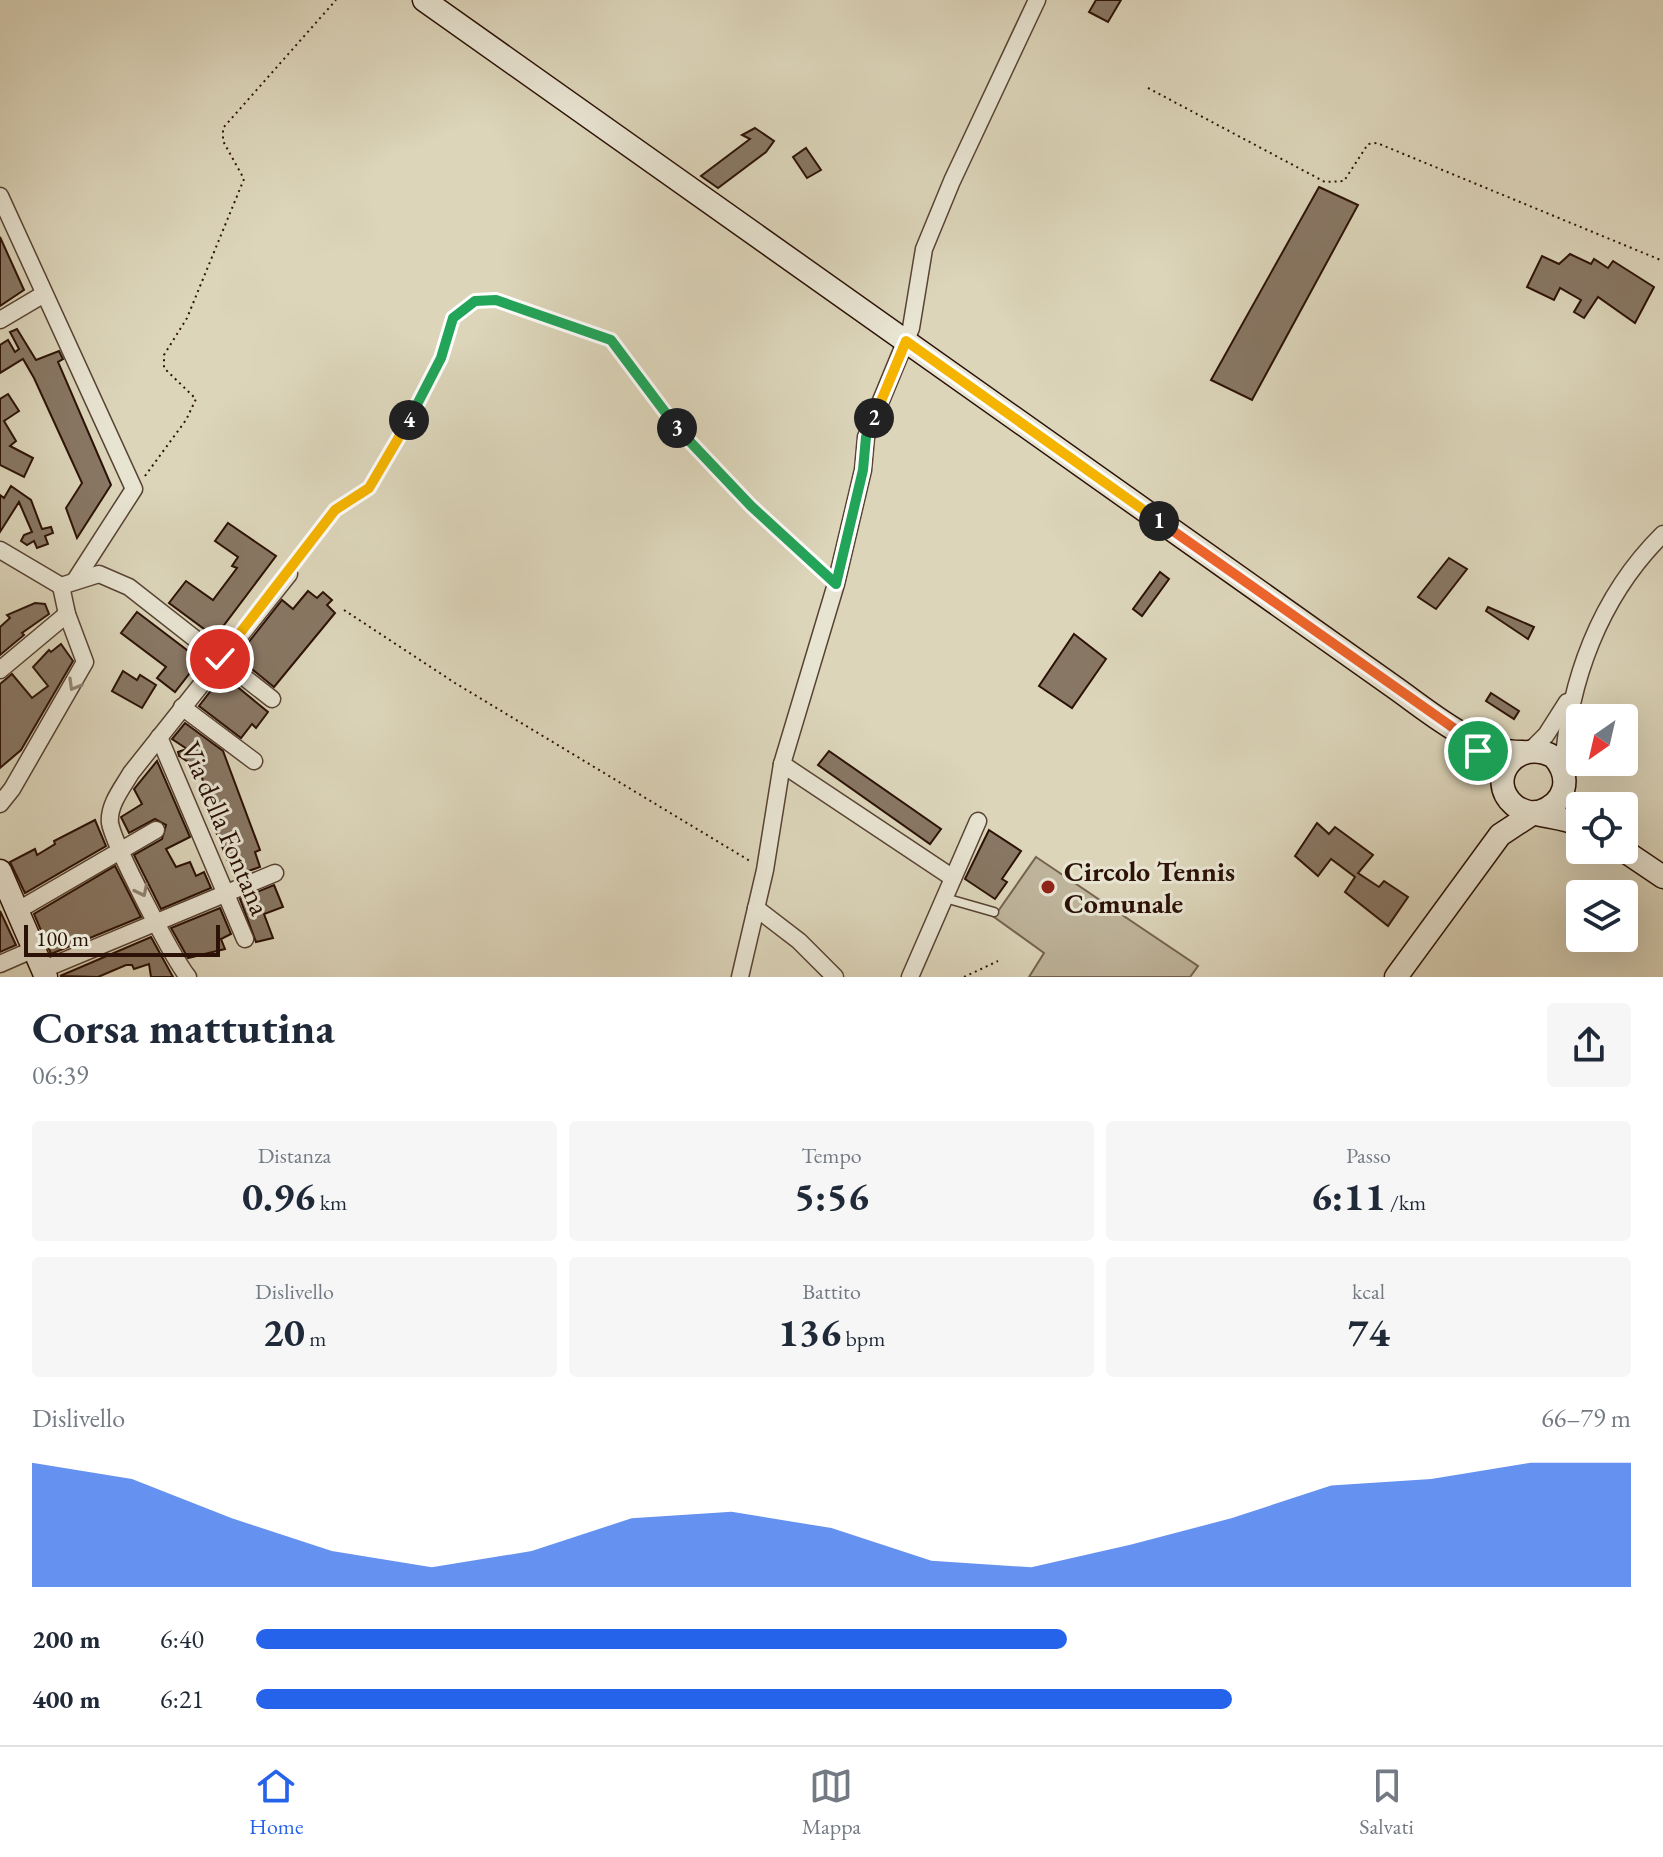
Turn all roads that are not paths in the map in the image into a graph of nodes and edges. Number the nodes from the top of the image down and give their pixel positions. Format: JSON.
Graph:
{"nodes":[{"id":1,"x":424,"y":0,"type":"edge"},
{"id":2,"x":1037,"y":0,"type":"edge"},
{"id":3,"x":0,"y":196,"type":"edge"},
{"id":4,"x":6,"y":224,"type":"edge"},
{"id":5,"x":44,"y":294,"type":"junction"},
{"id":6,"x":0,"y":320,"type":"edge"},
{"id":7,"x":906,"y":341,"type":"junction"},
{"id":8,"x":1663,"y":534,"type":"edge"},
{"id":9,"x":0,"y":550,"type":"edge"},
{"id":10,"x":289,"y":574,"type":"road end"},
{"id":11,"x":68,"y":583,"type":"junction"},
{"id":12,"x":67,"y":614,"type":"junction"},
{"id":13,"x":220,"y":659,"type":"junction"},
{"id":14,"x":0,"y":670,"type":"edge"},
{"id":15,"x":1578,"y":684,"type":"junction"},
{"id":16,"x":272,"y":699,"type":"dead end"},
{"id":17,"x":182,"y":707,"type":"junction"},
{"id":18,"x":1455,"y":729,"type":"junction"},
{"id":19,"x":159,"y":737,"type":"junction"},
{"id":20,"x":1527,"y":752,"type":"junction"},
{"id":21,"x":254,"y":761,"type":"dead end"},
{"id":22,"x":782,"y":764,"type":"junction"},
{"id":23,"x":1564,"y":772,"type":"junction"},
{"id":24,"x":1504,"y":788,"type":"junction"},
{"id":25,"x":1573,"y":792,"type":"edge"},
{"id":26,"x":0,"y":804,"type":"edge"},
{"id":27,"x":1537,"y":812,"type":"junction"},
{"id":28,"x":978,"y":821,"type":"dead end"},
{"id":29,"x":1566,"y":821,"type":"edge"},
{"id":30,"x":156,"y":830,"type":"dead end"},
{"id":31,"x":121,"y":849,"type":"junction"},
{"id":32,"x":1485,"y":854,"type":"junction"},
{"id":33,"x":1638,"y":860,"type":"edge"},
{"id":34,"x":0,"y":871,"type":"edge"},
{"id":35,"x":275,"y":873,"type":"dead end"},
{"id":36,"x":1663,"y":877,"type":"edge"},
{"id":37,"x":953,"y":878,"type":"junction"},
{"id":38,"x":226,"y":893,"type":"junction"},
{"id":39,"x":944,"y":898,"type":"junction"},
{"id":40,"x":756,"y":908,"type":"junction"},
{"id":41,"x":15,"y":912,"type":"junction"},
{"id":42,"x":994,"y":912,"type":"dead end"},
{"id":43,"x":157,"y":923,"type":"junction"},
{"id":44,"x":245,"y":939,"type":"dead end"},
{"id":45,"x":0,"y":964,"type":"edge"},
{"id":46,"x":40,"y":966,"type":"edge"},
{"id":47,"x":188,"y":977,"type":"edge"},
{"id":48,"x":740,"y":977,"type":"edge"},
{"id":49,"x":835,"y":977,"type":"edge"},
{"id":50,"x":910,"y":977,"type":"edge"},
{"id":51,"x":1396,"y":977,"type":"edge"}],
"edges":[{"from":1,"to":7,"type":"main road"},
{"from":2,"to":7,"type":"street"},
{"from":3,"to":4,"type":"street"},
{"from":4,"to":5,"type":"street"},
{"from":5,"to":6,"type":"street"},
{"from":5,"to":11,"type":"street"},
{"from":7,"to":18,"type":"main road"},
{"from":7,"to":22,"type":"street"},
{"from":8,"to":15,"type":"street"},
{"from":9,"to":11,"type":"street"},
{"from":10,"to":13,"type":"street"},
{"from":11,"to":12,"type":"street"},
{"from":11,"to":13,"type":"street"},
{"from":12,"to":14,"type":"street"},
{"from":12,"to":26,"type":"street","one_way":true},
{"from":13,"to":16,"type":"street"},
{"from":13,"to":17,"type":"street"},
{"from":15,"to":20,"type":"street"},
{"from":15,"to":23,"type":"street"},
{"from":17,"to":19,"type":"street"},
{"from":17,"to":21,"type":"street"},
{"from":18,"to":20,"type":"main road"},
{"from":18,"to":24,"type":"main road"},
{"from":19,"to":31,"type":"street"},
{"from":19,"to":38,"type":"street","name":"Via della Fontana"},
{"from":20,"to":23,"type":"main road"},
{"from":20,"to":24,"type":"main road"},
{"from":22,"to":37,"type":"street"},
{"from":22,"to":40,"type":"street"},
{"from":23,"to":25,"type":"main road"},
{"from":23,"to":27,"type":"main road"},
{"from":24,"to":27,"type":"main road"},
{"from":24,"to":32,"type":"main road"},
{"from":27,"to":29,"type":"main road"},
{"from":27,"to":32,"type":"main road"},
{"from":28,"to":37,"type":"street"},
{"from":30,"to":31,"type":"street"},
{"from":31,"to":41,"type":"street"},
{"from":31,"to":43,"type":"street","one_way":true},
{"from":32,"to":51,"type":"main road"},
{"from":33,"to":36,"type":"main road"},
{"from":34,"to":41,"type":"main road"},
{"from":35,"to":38,"type":"street"},
{"from":37,"to":39,"type":"street"},
{"from":38,"to":43,"type":"street"},
{"from":38,"to":44,"type":"street","name":"Via della Fontana"},
{"from":39,"to":42,"type":"lane"},
{"from":39,"to":50,"type":"street"},
{"from":40,"to":48,"type":"street"},
{"from":40,"to":49,"type":"street"},
{"from":41,"to":46,"type":"main road"},
{"from":43,"to":46,"type":"street"},
{"from":43,"to":47,"type":"street"},
{"from":45,"to":46,"type":"street"}]}
